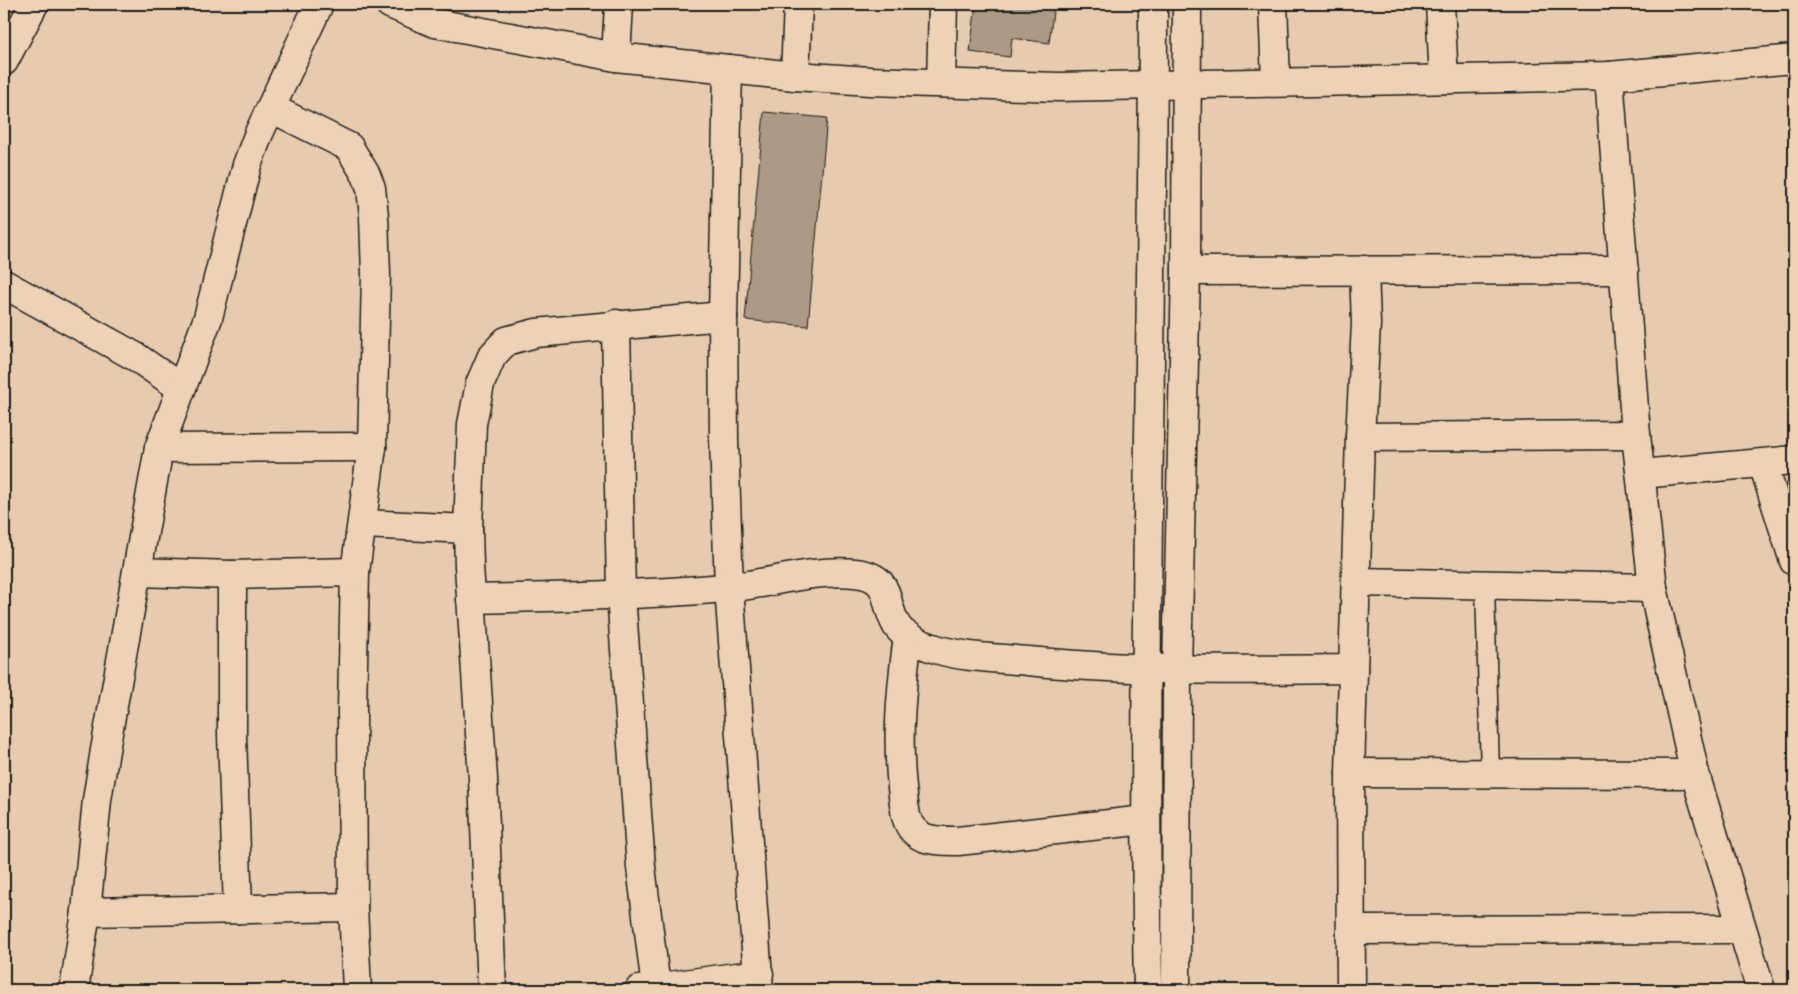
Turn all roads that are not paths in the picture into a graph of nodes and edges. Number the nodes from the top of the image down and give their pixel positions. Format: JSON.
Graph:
{"nodes":[{"id":1,"x":34,"y":4,"type":"edge"},
{"id":2,"x":320,"y":4,"type":"edge"},
{"id":3,"x":390,"y":4,"type":"edge"},
{"id":4,"x":619,"y":4,"type":"edge"},
{"id":5,"x":798,"y":4,"type":"edge"},
{"id":6,"x":943,"y":4,"type":"edge"},
{"id":7,"x":1153,"y":4,"type":"edge"},
{"id":8,"x":1187,"y":4,"type":"edge"},
{"id":9,"x":1273,"y":4,"type":"edge"},
{"id":10,"x":1440,"y":4,"type":"edge"},
{"id":11,"x":430,"y":13,"type":"edge"},
{"id":12,"x":616,"y":57,"type":"junction"},
{"id":13,"x":1794,"y":59,"type":"edge"},
{"id":14,"x":4,"y":61,"type":"edge"},
{"id":15,"x":728,"y":69,"type":"junction"},
{"id":16,"x":795,"y":76,"type":"junction"},
{"id":17,"x":1609,"y":76,"type":"junction"},
{"id":18,"x":1444,"y":79,"type":"junction"},
{"id":19,"x":1276,"y":81,"type":"junction"},
{"id":20,"x":942,"y":83,"type":"junction"},
{"id":21,"x":1187,"y":84,"type":"junction"},
{"id":22,"x":1153,"y":85,"type":"junction"},
{"id":23,"x":270,"y":108,"type":"junction"},
{"id":24,"x":1364,"y":270,"type":"junction"},
{"id":25,"x":1624,"y":270,"type":"junction"},
{"id":26,"x":1186,"y":271,"type":"junction"},
{"id":27,"x":4,"y":284,"type":"edge"},
{"id":28,"x":723,"y":316,"type":"junction"},
{"id":29,"x":616,"y":324,"type":"junction"},
{"id":30,"x":181,"y":388,"type":"junction"},
{"id":31,"x":1636,"y":435,"type":"junction"},
{"id":32,"x":1360,"y":437,"type":"junction"},
{"id":33,"x":372,"y":447,"type":"junction"},
{"id":34,"x":159,"y":448,"type":"junction"},
{"id":35,"x":1794,"y":460,"type":"edge"},
{"id":36,"x":1763,"y":464,"type":"junction"},
{"id":37,"x":1641,"y":474,"type":"junction"},
{"id":38,"x":363,"y":524,"type":"junction"},
{"id":39,"x":468,"y":529,"type":"junction"},
{"id":40,"x":1794,"y":561,"type":"edge"},
{"id":41,"x":137,"y":572,"type":"junction"},
{"id":42,"x":355,"y":572,"type":"junction"},
{"id":43,"x":232,"y":575,"type":"junction"},
{"id":44,"x":1356,"y":582,"type":"junction"},
{"id":45,"x":1485,"y":585,"type":"junction"},
{"id":46,"x":729,"y":588,"type":"junction"},
{"id":47,"x":1653,"y":588,"type":"junction"},
{"id":48,"x":621,"y":595,"type":"junction"},
{"id":49,"x":471,"y":599,"type":"junction"},
{"id":50,"x":908,"y":636,"type":"junction"},
{"id":51,"x":1353,"y":669,"type":"junction"},
{"id":52,"x":1145,"y":670,"type":"junction"},
{"id":53,"x":1177,"y":670,"type":"junction"},
{"id":54,"x":1350,"y":773,"type":"junction"},
{"id":55,"x":1490,"y":774,"type":"junction"},
{"id":56,"x":1695,"y":774,"type":"junction"},
{"id":57,"x":1145,"y":820,"type":"junction"},
{"id":58,"x":353,"y":907,"type":"junction"},
{"id":59,"x":238,"y":909,"type":"junction"},
{"id":60,"x":86,"y":912,"type":"junction"},
{"id":61,"x":1741,"y":929,"type":"junction"},
{"id":62,"x":1352,"y":930,"type":"junction"},
{"id":63,"x":759,"y":982,"type":"edge"},
{"id":64,"x":648,"y":989,"type":"edge"},
{"id":65,"x":74,"y":990,"type":"edge"},
{"id":66,"x":357,"y":990,"type":"edge"},
{"id":67,"x":492,"y":990,"type":"edge"},
{"id":68,"x":1148,"y":990,"type":"edge"},
{"id":69,"x":1176,"y":990,"type":"edge"},
{"id":70,"x":1351,"y":990,"type":"edge"},
{"id":71,"x":1761,"y":990,"type":"edge"}],
"edges":[{"from":1,"to":14,"type":"street"},
{"from":2,"to":23,"type":"street"},
{"from":3,"to":11,"type":"street"},
{"from":4,"to":12,"type":"street"},
{"from":5,"to":16,"type":"street"},
{"from":6,"to":20,"type":"street"},
{"from":7,"to":22,"type":"street"},
{"from":8,"to":21,"type":"street"},
{"from":9,"to":19,"type":"street"},
{"from":10,"to":18,"type":"street"},
{"from":11,"to":12,"type":"street"},
{"from":12,"to":15,"type":"street"},
{"from":13,"to":17,"type":"street"},
{"from":15,"to":16,"type":"street"},
{"from":15,"to":28,"type":"street"},
{"from":16,"to":20,"type":"street"},
{"from":17,"to":18,"type":"street"},
{"from":17,"to":25,"type":"street"},
{"from":18,"to":19,"type":"street"},
{"from":19,"to":21,"type":"street"},
{"from":20,"to":22,"type":"street"},
{"from":21,"to":22,"type":"street"},
{"from":21,"to":26,"type":"street"},
{"from":22,"to":52,"type":"street"},
{"from":23,"to":30,"type":"street"},
{"from":23,"to":33,"type":"street"},
{"from":24,"to":25,"type":"street"},
{"from":24,"to":26,"type":"street"},
{"from":24,"to":32,"type":"street"},
{"from":25,"to":31,"type":"street"},
{"from":26,"to":53,"type":"street"},
{"from":27,"to":30,"type":"street"},
{"from":28,"to":29,"type":"street"},
{"from":28,"to":46,"type":"street"},
{"from":29,"to":39,"type":"street"},
{"from":29,"to":48,"type":"street"},
{"from":30,"to":34,"type":"street"},
{"from":31,"to":32,"type":"street"},
{"from":31,"to":37,"type":"street"},
{"from":32,"to":44,"type":"street"},
{"from":33,"to":34,"type":"street"},
{"from":33,"to":38,"type":"street"},
{"from":34,"to":41,"type":"street"},
{"from":35,"to":36,"type":"street"},
{"from":36,"to":37,"type":"street"},
{"from":36,"to":40,"type":"street"},
{"from":37,"to":47,"type":"street"},
{"from":38,"to":39,"type":"street"},
{"from":38,"to":42,"type":"street"},
{"from":39,"to":49,"type":"street"},
{"from":41,"to":43,"type":"street"},
{"from":41,"to":60,"type":"street"},
{"from":42,"to":43,"type":"street"},
{"from":42,"to":58,"type":"street"},
{"from":43,"to":59,"type":"street"},
{"from":44,"to":45,"type":"street"},
{"from":44,"to":51,"type":"street"},
{"from":45,"to":47,"type":"street"},
{"from":45,"to":55,"type":"lane"},
{"from":46,"to":48,"type":"street"},
{"from":46,"to":50,"type":"street"},
{"from":46,"to":63,"type":"street"},
{"from":47,"to":56,"type":"street"},
{"from":48,"to":49,"type":"street"},
{"from":48,"to":64,"type":"street"},
{"from":49,"to":67,"type":"street"},
{"from":50,"to":52,"type":"street"},
{"from":50,"to":57,"type":"street"},
{"from":51,"to":53,"type":"street"},
{"from":51,"to":54,"type":"street"},
{"from":52,"to":53,"type":"street"},
{"from":52,"to":57,"type":"street"},
{"from":53,"to":69,"type":"street"},
{"from":54,"to":55,"type":"street"},
{"from":54,"to":62,"type":"street"},
{"from":55,"to":56,"type":"street"},
{"from":56,"to":61,"type":"street"},
{"from":57,"to":68,"type":"street"},
{"from":58,"to":59,"type":"street"},
{"from":58,"to":66,"type":"street"},
{"from":59,"to":60,"type":"street"},
{"from":60,"to":65,"type":"street"},
{"from":61,"to":62,"type":"street"},
{"from":61,"to":71,"type":"street"},
{"from":62,"to":70,"type":"street"},
{"from":63,"to":64,"type":"street"}]}
